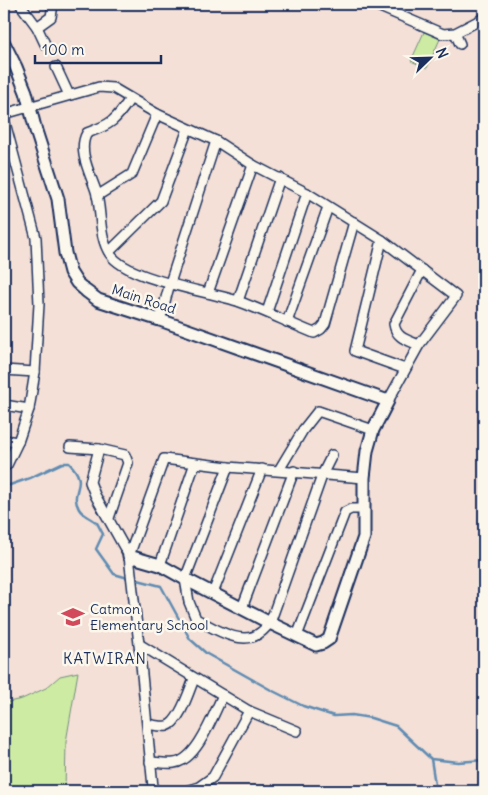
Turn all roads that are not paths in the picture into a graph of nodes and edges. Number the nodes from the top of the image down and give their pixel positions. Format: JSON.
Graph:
{"nodes":[{"id":1,"x":20,"y":4,"type":"edge"},
{"id":2,"x":53,"y":4,"type":"edge"},
{"id":3,"x":373,"y":4,"type":"edge"},
{"id":4,"x":484,"y":18,"type":"edge"},
{"id":5,"x":37,"y":28,"type":"junction"},
{"id":6,"x":455,"y":33,"type":"junction"},
{"id":7,"x":4,"y":43,"type":"edge"},
{"id":8,"x":45,"y":44,"type":"dead end"},
{"id":9,"x":460,"y":44,"type":"dead end"},
{"id":10,"x":56,"y":67,"type":"dead end"},
{"id":11,"x":69,"y":95,"type":"junction"},
{"id":12,"x":130,"y":99,"type":"junction"},
{"id":13,"x":31,"y":107,"type":"junction"},
{"id":14,"x":4,"y":114,"type":"edge"},
{"id":15,"x":157,"y":114,"type":"junction"},
{"id":16,"x":4,"y":118,"type":"edge"},
{"id":17,"x":188,"y":129,"type":"junction"},
{"id":18,"x":216,"y":142,"type":"junction"},
{"id":19,"x":253,"y":165,"type":"junction"},
{"id":20,"x":280,"y":178,"type":"junction"},
{"id":21,"x":307,"y":193,"type":"junction"},
{"id":22,"x":97,"y":196,"type":"junction"},
{"id":23,"x":328,"y":206,"type":"junction"},
{"id":24,"x":354,"y":222,"type":"junction"},
{"id":25,"x":382,"y":240,"type":"junction"},
{"id":26,"x":109,"y":252,"type":"junction"},
{"id":27,"x":422,"y":270,"type":"junction"},
{"id":28,"x":170,"y":283,"type":"junction"},
{"id":29,"x":208,"y":292,"type":"junction"},
{"id":30,"x":238,"y":301,"type":"junction"},
{"id":31,"x":267,"y":312,"type":"junction"},
{"id":32,"x":160,"y":320,"type":"junction"},
{"id":33,"x":287,"y":322,"type":"junction"},
{"id":34,"x":419,"y":345,"type":"junction"},
{"id":35,"x":405,"y":369,"type":"junction"},
{"id":36,"x":4,"y":370,"type":"edge"},
{"id":37,"x":36,"y":372,"type":"junction"},
{"id":38,"x":388,"y":401,"type":"junction"},
{"id":39,"x":4,"y":405,"type":"edge"},
{"id":40,"x":29,"y":409,"type":"junction"},
{"id":41,"x":373,"y":430,"type":"junction"},
{"id":42,"x":4,"y":440,"type":"edge"},
{"id":43,"x":18,"y":442,"type":"junction"},
{"id":44,"x":70,"y":447,"type":"dead end"},
{"id":45,"x":99,"y":449,"type":"junction"},
{"id":46,"x":332,"y":455,"type":"dead end"},
{"id":47,"x":195,"y":463,"type":"junction"},
{"id":48,"x":7,"y":465,"type":"dead end"},
{"id":49,"x":228,"y":467,"type":"junction"},
{"id":50,"x":262,"y":469,"type":"junction"},
{"id":51,"x":279,"y":470,"type":"junction"},
{"id":52,"x":294,"y":471,"type":"junction"},
{"id":53,"x":323,"y":473,"type":"junction"},
{"id":54,"x":364,"y":478,"type":"junction"},
{"id":55,"x":364,"y":509,"type":"junction"},
{"id":56,"x":109,"y":518,"type":"junction"},
{"id":57,"x":129,"y":556,"type":"junction"},
{"id":58,"x":160,"y":565,"type":"junction"},
{"id":59,"x":185,"y":580,"type":"junction"},
{"id":60,"x":212,"y":593,"type":"junction"},
{"id":61,"x":242,"y":608,"type":"junction"},
{"id":62,"x":270,"y":623,"type":"junction"},
{"id":63,"x":297,"y":636,"type":"junction"},
{"id":64,"x":139,"y":644,"type":"junction"},
{"id":65,"x":194,"y":679,"type":"junction"},
{"id":66,"x":223,"y":695,"type":"junction"},
{"id":67,"x":249,"y":711,"type":"junction"},
{"id":68,"x":148,"y":724,"type":"junction"},
{"id":69,"x":297,"y":731,"type":"dead end"},
{"id":70,"x":150,"y":762,"type":"junction"},
{"id":71,"x":156,"y":791,"type":"edge"},
{"id":72,"x":186,"y":791,"type":"edge"}],
"edges":[{"from":1,"to":5,"type":"street"},
{"from":2,"to":5,"type":"street"},
{"from":3,"to":6,"type":"street"},
{"from":4,"to":6,"type":"street"},
{"from":5,"to":8,"type":"street"},
{"from":6,"to":9,"type":"street"},
{"from":7,"to":13,"type":"street","name":"Main Road"},
{"from":10,"to":11,"type":"street"},
{"from":11,"to":12,"type":"street"},
{"from":11,"to":13,"type":"street"},
{"from":12,"to":15,"type":"street"},
{"from":12,"to":22,"type":"street"},
{"from":13,"to":14,"type":"street"},
{"from":13,"to":32,"type":"street","name":"Main Road"},
{"from":15,"to":17,"type":"street"},
{"from":15,"to":22,"type":"street"},
{"from":16,"to":37,"type":"street"},
{"from":17,"to":18,"type":"street"},
{"from":17,"to":26,"type":"street"},
{"from":18,"to":19,"type":"street"},
{"from":18,"to":28,"type":"street"},
{"from":19,"to":20,"type":"street"},
{"from":19,"to":29,"type":"street"},
{"from":20,"to":21,"type":"street"},
{"from":20,"to":30,"type":"street"},
{"from":21,"to":23,"type":"street"},
{"from":21,"to":31,"type":"street"},
{"from":22,"to":26,"type":"street"},
{"from":23,"to":24,"type":"street"},
{"from":23,"to":33,"type":"street"},
{"from":24,"to":25,"type":"street"},
{"from":24,"to":33,"type":"street"},
{"from":25,"to":27,"type":"street"},
{"from":25,"to":35,"type":"street"},
{"from":26,"to":28,"type":"street"},
{"from":27,"to":34,"type":"street"},
{"from":27,"to":34,"type":"street"},
{"from":28,"to":29,"type":"street"},
{"from":28,"to":32,"type":"street"},
{"from":29,"to":30,"type":"street"},
{"from":30,"to":31,"type":"street"},
{"from":31,"to":33,"type":"street"},
{"from":32,"to":38,"type":"street","name":"Main Road"},
{"from":34,"to":35,"type":"street"},
{"from":35,"to":38,"type":"street"},
{"from":36,"to":37,"type":"street"},
{"from":37,"to":40,"type":"street"},
{"from":38,"to":41,"type":"street"},
{"from":39,"to":40,"type":"street"},
{"from":40,"to":43,"type":"street"},
{"from":41,"to":51,"type":"street"},
{"from":41,"to":54,"type":"street"},
{"from":42,"to":43,"type":"street"},
{"from":43,"to":48,"type":"street"},
{"from":44,"to":45,"type":"street"},
{"from":45,"to":56,"type":"street"},
{"from":45,"to":56,"type":"street"},
{"from":46,"to":53,"type":"street"},
{"from":47,"to":49,"type":"street"},
{"from":47,"to":57,"type":"street"},
{"from":47,"to":58,"type":"street"},
{"from":49,"to":50,"type":"street"},
{"from":49,"to":59,"type":"street"},
{"from":50,"to":51,"type":"street"},
{"from":50,"to":60,"type":"street"},
{"from":51,"to":52,"type":"street"},
{"from":52,"to":53,"type":"street"},
{"from":52,"to":61,"type":"street"},
{"from":53,"to":54,"type":"street"},
{"from":53,"to":62,"type":"street"},
{"from":54,"to":55,"type":"street"},
{"from":55,"to":63,"type":"street"},
{"from":55,"to":63,"type":"street"},
{"from":56,"to":57,"type":"street"},
{"from":57,"to":58,"type":"street"},
{"from":57,"to":64,"type":"street"},
{"from":58,"to":59,"type":"street"},
{"from":59,"to":60,"type":"street"},
{"from":59,"to":62,"type":"street"},
{"from":60,"to":61,"type":"street"},
{"from":61,"to":62,"type":"street"},
{"from":62,"to":63,"type":"street"},
{"from":64,"to":65,"type":"street"},
{"from":64,"to":68,"type":"street"},
{"from":65,"to":66,"type":"street"},
{"from":65,"to":68,"type":"street"},
{"from":66,"to":67,"type":"street"},
{"from":66,"to":70,"type":"street"},
{"from":67,"to":69,"type":"street"},
{"from":67,"to":72,"type":"street"},
{"from":68,"to":70,"type":"street"},
{"from":70,"to":71,"type":"street"}]}
